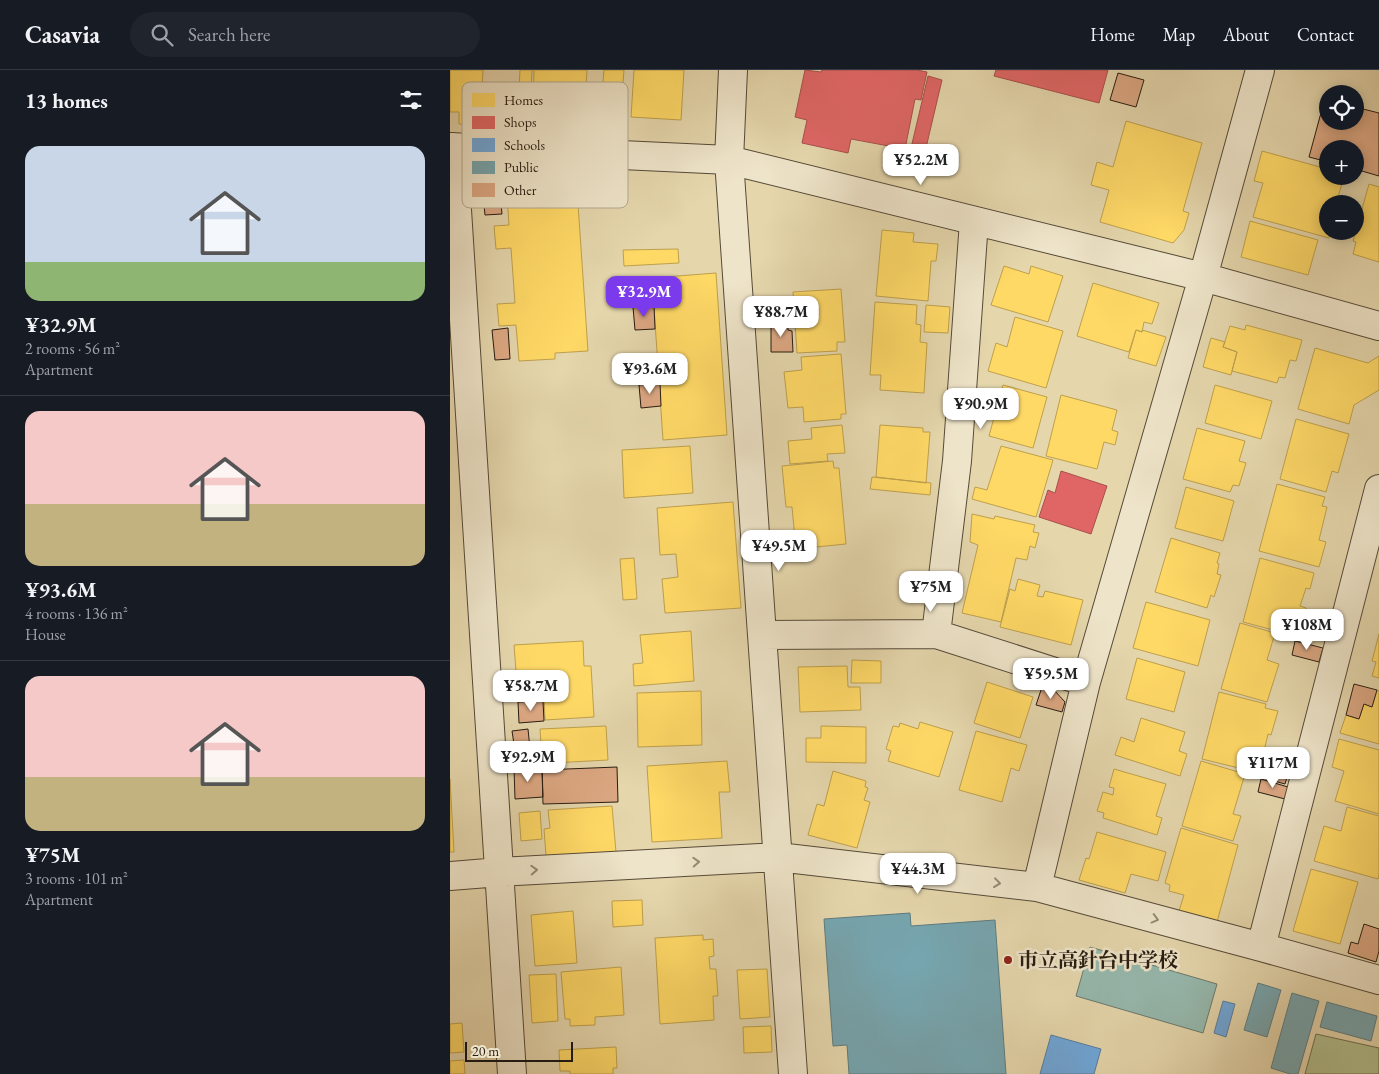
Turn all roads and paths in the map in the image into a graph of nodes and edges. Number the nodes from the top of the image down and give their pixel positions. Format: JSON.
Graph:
{"nodes":[{"id":1,"x":733,"y":70,"type":"edge"},
{"id":2,"x":1260,"y":70,"type":"edge"},
{"id":3,"x":451,"y":147,"type":"edge"},
{"id":4,"x":628,"y":155,"type":"edge"},
{"id":5,"x":729,"y":160,"type":"junction"},
{"id":6,"x":974,"y":221,"type":"junction"},
{"id":7,"x":1204,"y":277,"type":"junction"},
{"id":8,"x":1379,"y":326,"type":"edge"},
{"id":9,"x":1379,"y":489,"type":"edge"},
{"id":10,"x":762,"y":634,"type":"junction"},
{"id":11,"x":936,"y":634,"type":"junction"},
{"id":12,"x":1086,"y":682,"type":"junction"},
{"id":13,"x":778,"y":857,"type":"junction"},
{"id":14,"x":500,"y":872,"type":"junction"},
{"id":15,"x":450,"y":876,"type":"edge"},
{"id":16,"x":1037,"y":887,"type":"junction"},
{"id":17,"x":1261,"y":947,"type":"junction"},
{"id":18,"x":1379,"y":980,"type":"edge"},
{"id":19,"x":512,"y":1074,"type":"edge"},
{"id":20,"x":793,"y":1074,"type":"edge"}],
"edges":[{"from":1,"to":5,"type":"street"},
{"from":2,"to":7,"type":"street"},
{"from":3,"to":14,"type":"street"},
{"from":4,"to":5,"type":"street"},
{"from":5,"to":6,"type":"street"},
{"from":5,"to":10,"type":"street"},
{"from":6,"to":7,"type":"street"},
{"from":6,"to":11,"type":"street"},
{"from":7,"to":8,"type":"street"},
{"from":7,"to":12,"type":"street"},
{"from":9,"to":17,"type":"street"},
{"from":10,"to":11,"type":"street"},
{"from":10,"to":13,"type":"street"},
{"from":11,"to":12,"type":"street"},
{"from":12,"to":16,"type":"street"},
{"from":14,"to":13,"type":"street","one_way":true},
{"from":13,"to":16,"type":"street","one_way":true},
{"from":13,"to":20,"type":"street"},
{"from":14,"to":15,"type":"street"},
{"from":14,"to":19,"type":"street"},
{"from":16,"to":17,"type":"street","one_way":true},
{"from":17,"to":18,"type":"street"}]}
